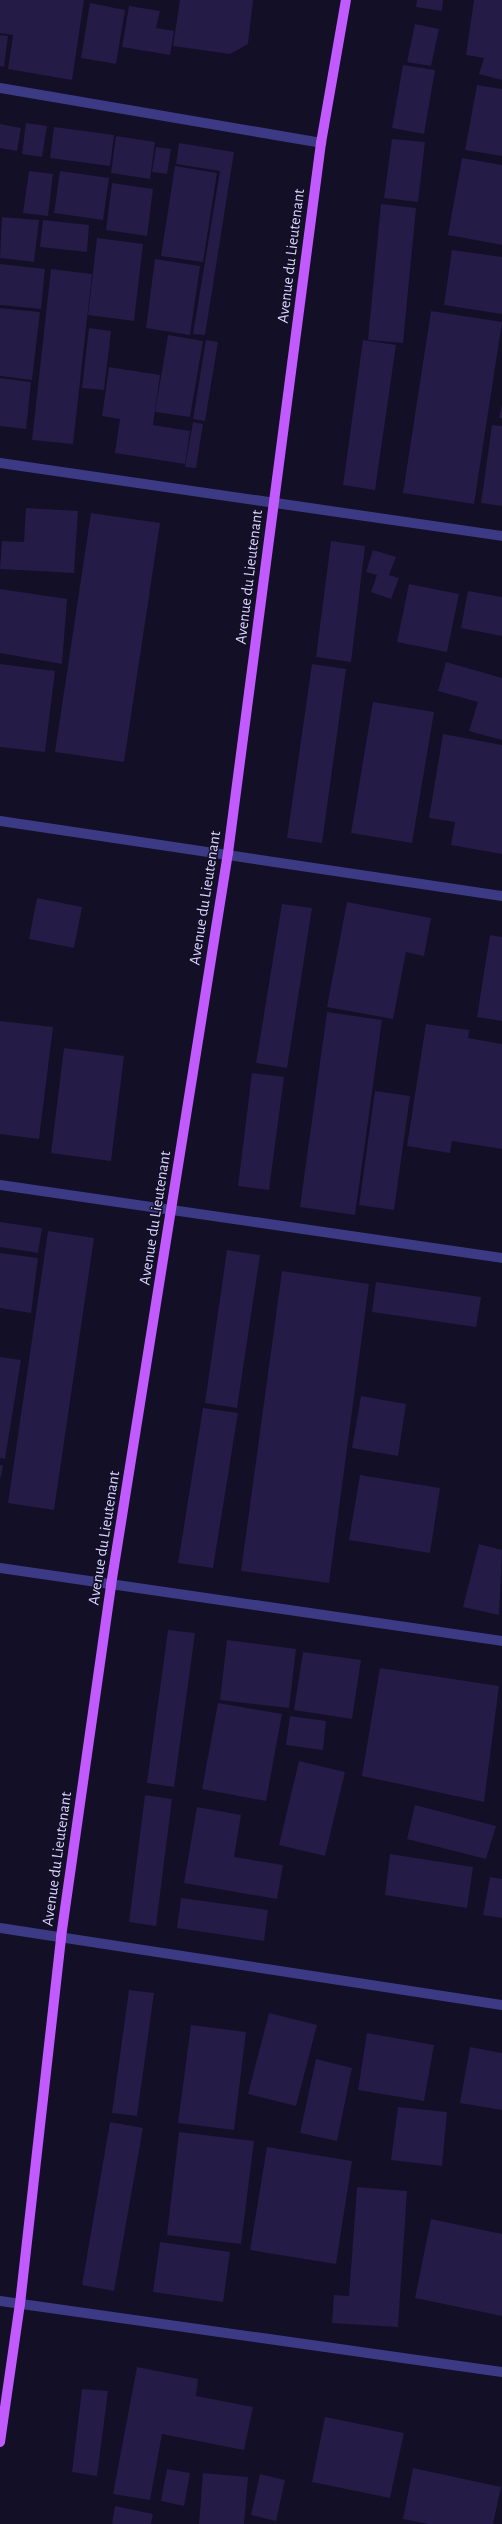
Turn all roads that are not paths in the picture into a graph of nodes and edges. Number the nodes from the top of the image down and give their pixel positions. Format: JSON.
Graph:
{"nodes":[{"id":1,"x":346,"y":0,"type":"edge"},
{"id":2,"x":0,"y":88,"type":"edge"},
{"id":3,"x":321,"y":142,"type":"junction"},
{"id":4,"x":0,"y":463,"type":"edge"},
{"id":5,"x":274,"y":503,"type":"junction"},
{"id":6,"x":502,"y":536,"type":"edge"},
{"id":7,"x":0,"y":821,"type":"edge"},
{"id":8,"x":228,"y":853,"type":"junction"},
{"id":9,"x":502,"y":896,"type":"edge"},
{"id":10,"x":0,"y":1185,"type":"edge"},
{"id":11,"x":172,"y":1210,"type":"junction"},
{"id":12,"x":502,"y":1258,"type":"edge"},
{"id":13,"x":0,"y":1568,"type":"edge"},
{"id":14,"x":111,"y":1585,"type":"junction"},
{"id":15,"x":502,"y":1640,"type":"edge"},
{"id":16,"x":0,"y":1928,"type":"edge"},
{"id":17,"x":61,"y":1937,"type":"junction"},
{"id":18,"x":502,"y":2005,"type":"edge"},
{"id":19,"x":0,"y":2301,"type":"edge"},
{"id":20,"x":20,"y":2304,"type":"junction"},
{"id":21,"x":502,"y":2372,"type":"edge"},
{"id":22,"x":0,"y":2442,"type":"edge"}],
"edges":[{"from":1,"to":3,"type":"main road","name":"Avenue du Lieutenant"},
{"from":2,"to":3,"type":"street"},
{"from":3,"to":5,"type":"main road","name":"Avenue du Lieutenant"},
{"from":4,"to":5,"type":"street"},
{"from":5,"to":6,"type":"street"},
{"from":5,"to":8,"type":"main road","name":"Avenue du Lieutenant"},
{"from":7,"to":8,"type":"street"},
{"from":8,"to":9,"type":"street"},
{"from":8,"to":11,"type":"main road","name":"Avenue du Lieutenant"},
{"from":10,"to":11,"type":"street"},
{"from":11,"to":12,"type":"street"},
{"from":11,"to":14,"type":"main road","name":"Avenue du Lieutenant"},
{"from":13,"to":14,"type":"street"},
{"from":14,"to":15,"type":"street"},
{"from":14,"to":17,"type":"main road","name":"Avenue du Lieutenant"},
{"from":16,"to":17,"type":"street"},
{"from":17,"to":18,"type":"street"},
{"from":17,"to":20,"type":"main road","name":"Avenue du Lieutenant"},
{"from":19,"to":20,"type":"street"},
{"from":20,"to":21,"type":"street"},
{"from":20,"to":22,"type":"main road","name":"Avenue du Lieutenant"}]}
